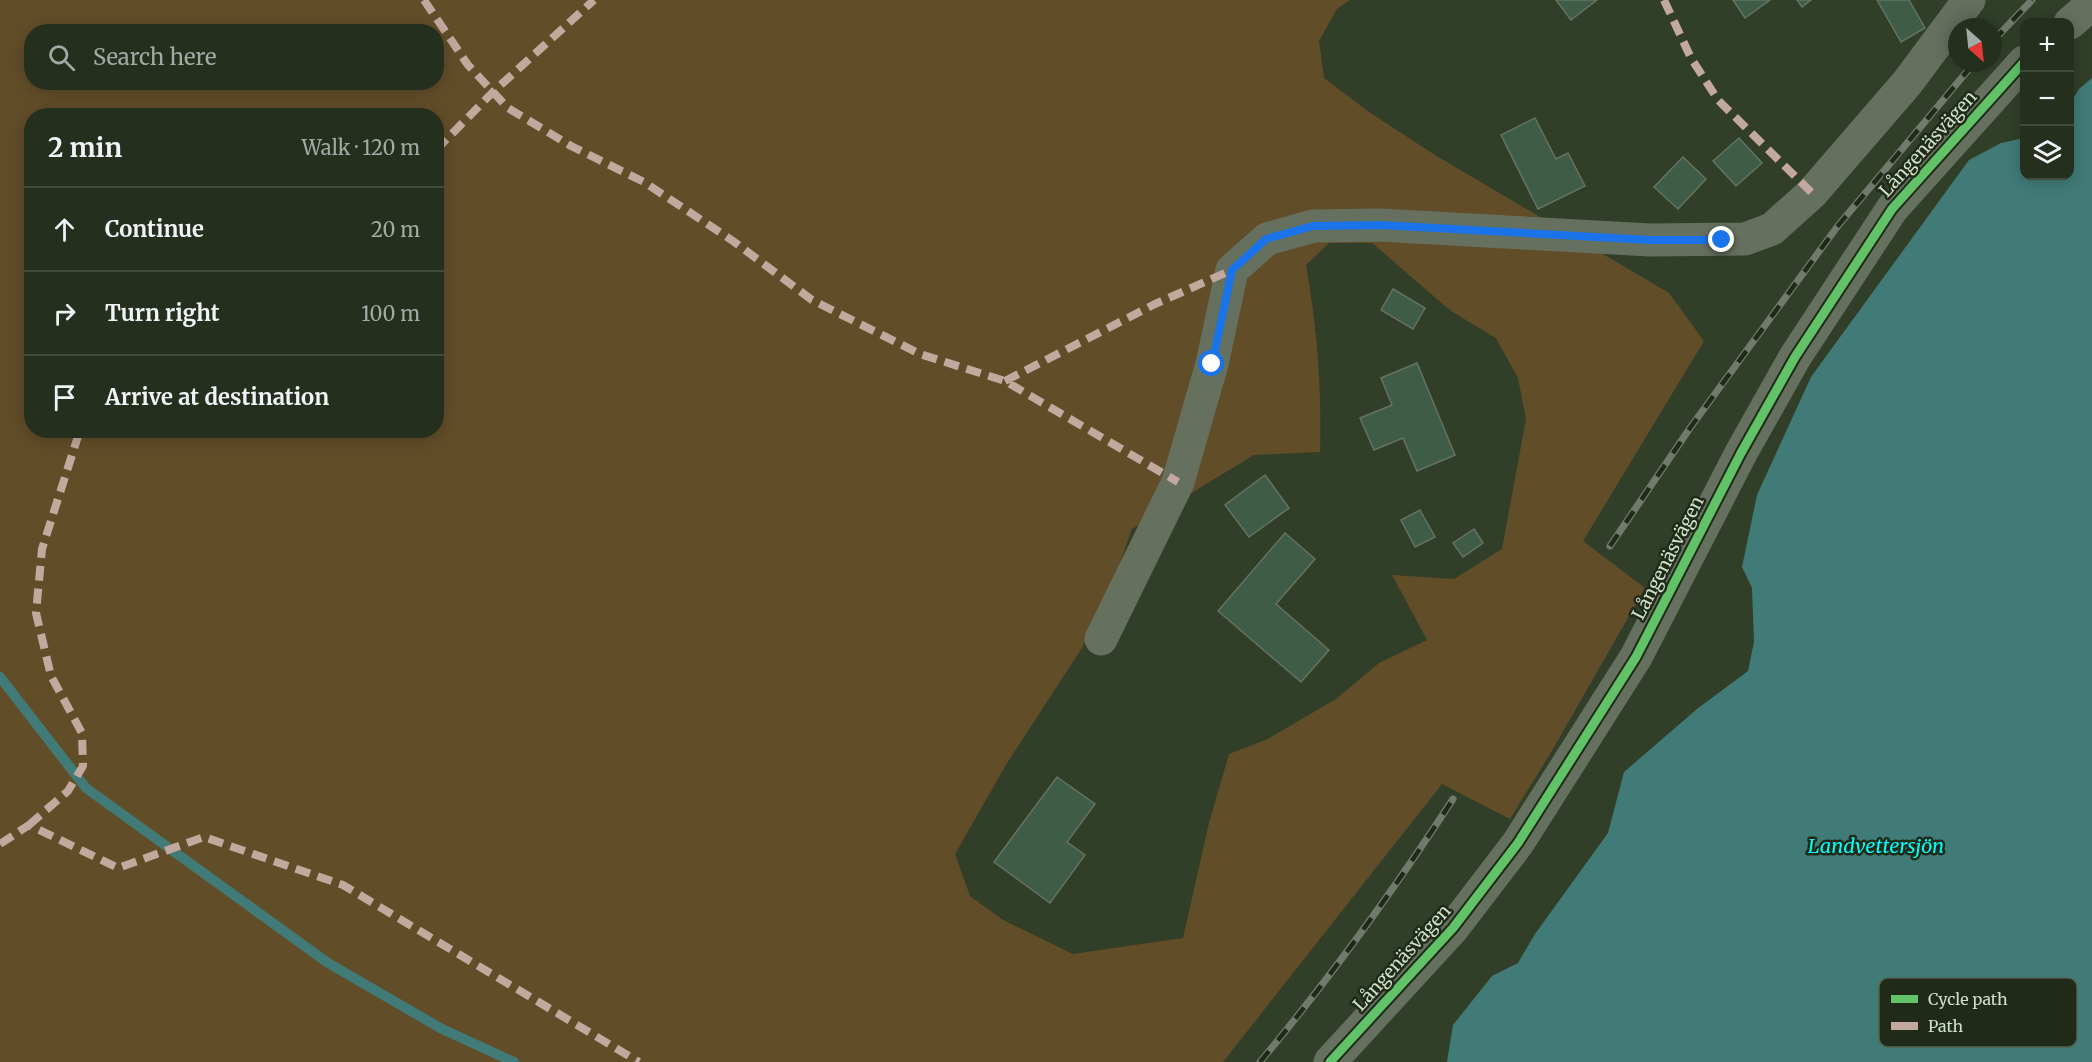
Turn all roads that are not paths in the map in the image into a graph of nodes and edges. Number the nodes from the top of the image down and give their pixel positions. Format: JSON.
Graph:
{"nodes":[{"id":1,"x":1969,"y":0,"type":"edge"},
{"id":2,"x":2020,"y":68,"type":"edge"},
{"id":3,"x":1101,"y":639,"type":"dead end"},
{"id":4,"x":1330,"y":1062,"type":"edge"}],
"edges":[{"from":1,"to":3,"type":"street"},
{"from":2,"to":4,"type":"street","name":"Långenäsvägen"}]}
